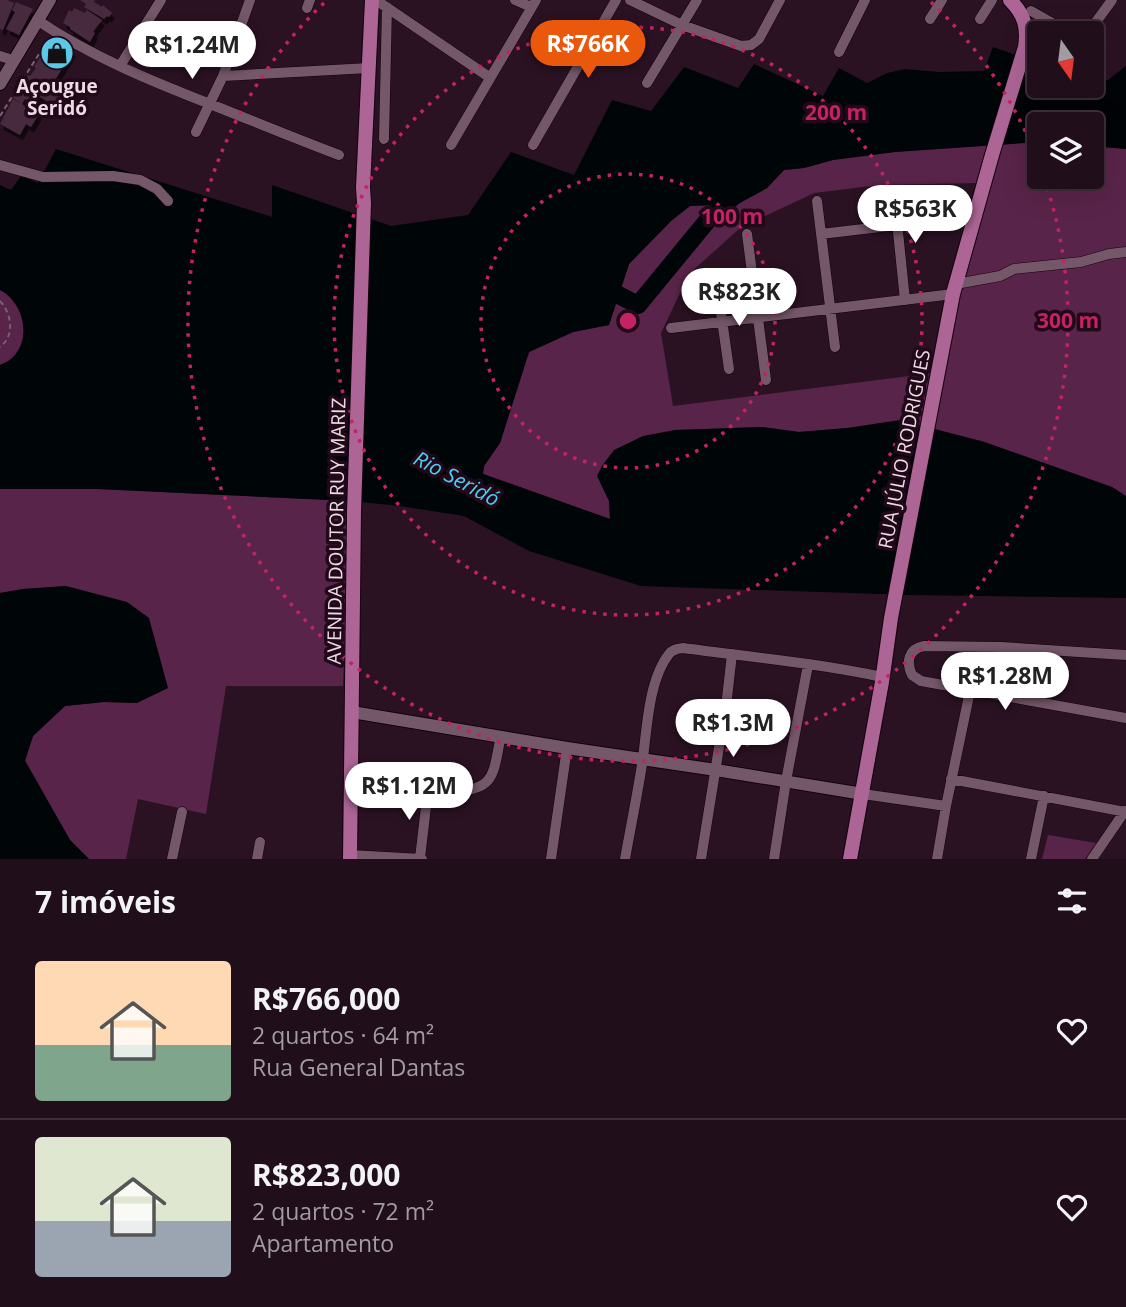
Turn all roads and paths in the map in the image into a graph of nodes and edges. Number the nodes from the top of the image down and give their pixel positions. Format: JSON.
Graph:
{"nodes":[{"id":1,"x":49,"y":0,"type":"edge"},
{"id":2,"x":161,"y":0,"type":"edge"},
{"id":3,"x":250,"y":0,"type":"edge"},
{"id":4,"x":374,"y":0,"type":"edge"},
{"id":5,"x":515,"y":0,"type":"edge"},
{"id":6,"x":616,"y":0,"type":"edge"},
{"id":7,"x":630,"y":0,"type":"edge"},
{"id":8,"x":697,"y":0,"type":"edge"},
{"id":9,"x":780,"y":0,"type":"edge"},
{"id":10,"x":865,"y":0,"type":"edge"},
{"id":11,"x":942,"y":0,"type":"edge"},
{"id":12,"x":992,"y":0,"type":"edge"},
{"id":13,"x":1010,"y":0,"type":"edge"},
{"id":14,"x":1035,"y":0,"type":"edge"},
{"id":15,"x":1112,"y":0,"type":"edge"},
{"id":16,"x":534,"y":4,"type":"edge"},
{"id":17,"x":387,"y":7,"type":"junction"},
{"id":18,"x":1028,"y":18,"type":"junction"},
{"id":19,"x":930,"y":19,"type":"dead end"},
{"id":20,"x":980,"y":19,"type":"dead end"},
{"id":21,"x":37,"y":20,"type":"junction"},
{"id":22,"x":1036,"y":21,"type":"edge"},
{"id":23,"x":1097,"y":21,"type":"edge"},
{"id":24,"x":682,"y":25,"type":"junction"},
{"id":25,"x":53,"y":31,"type":"junction"},
{"id":26,"x":839,"y":52,"type":"dead end"},
{"id":27,"x":7,"y":58,"type":"edge"},
{"id":28,"x":120,"y":65,"type":"junction"},
{"id":29,"x":369,"y":68,"type":"junction"},
{"id":30,"x":223,"y":76,"type":"junction"},
{"id":31,"x":489,"y":77,"type":"junction"},
{"id":32,"x":647,"y":83,"type":"dead end"},
{"id":33,"x":0,"y":84,"type":"edge"},
{"id":34,"x":208,"y":104,"type":"junction"},
{"id":35,"x":0,"y":116,"type":"edge"},
{"id":36,"x":196,"y":132,"type":"dead end"},
{"id":37,"x":384,"y":139,"type":"dead end"},
{"id":38,"x":451,"y":145,"type":"dead end"},
{"id":39,"x":533,"y":145,"type":"dead end"},
{"id":40,"x":339,"y":155,"type":"dead end"},
{"id":41,"x":0,"y":165,"type":"edge"},
{"id":42,"x":894,"y":193,"type":"dead end"},
{"id":43,"x":168,"y":201,"type":"dead end"},
{"id":44,"x":817,"y":201,"type":"dead end"},
{"id":45,"x":897,"y":225,"type":"junction"},
{"id":46,"x":747,"y":234,"type":"dead end"},
{"id":47,"x":821,"y":234,"type":"junction"},
{"id":48,"x":1126,"y":252,"type":"edge"},
{"id":49,"x":955,"y":289,"type":"junction"},
{"id":50,"x":718,"y":292,"type":"dead end"},
{"id":51,"x":905,"y":300,"type":"junction"},
{"id":52,"x":0,"y":301,"type":"edge"},
{"id":53,"x":831,"y":309,"type":"junction"},
{"id":54,"x":758,"y":318,"type":"junction"},
{"id":55,"x":722,"y":323,"type":"junction"},
{"id":56,"x":671,"y":328,"type":"dead end"},
{"id":57,"x":0,"y":348,"type":"edge"},
{"id":58,"x":835,"y":348,"type":"dead end"},
{"id":59,"x":729,"y":369,"type":"dead end"},
{"id":60,"x":766,"y":380,"type":"dead end"},
{"id":61,"x":732,"y":654,"type":"junction"},
{"id":62,"x":1126,"y":655,"type":"edge"},
{"id":63,"x":808,"y":665,"type":"junction"},
{"id":64,"x":883,"y":677,"type":"junction"},
{"id":65,"x":970,"y":691,"type":"junction"},
{"id":66,"x":352,"y":712,"type":"junction"},
{"id":67,"x":1126,"y":718,"type":"edge"},
{"id":68,"x":501,"y":736,"type":"junction"},
{"id":69,"x":567,"y":748,"type":"junction"},
{"id":70,"x":642,"y":759,"type":"junction"},
{"id":71,"x":716,"y":770,"type":"junction"},
{"id":72,"x":951,"y":779,"type":"junction"},
{"id":73,"x":786,"y":781,"type":"junction"},
{"id":74,"x":351,"y":787,"type":"junction"},
{"id":75,"x":428,"y":790,"type":"junction"},
{"id":76,"x":863,"y":794,"type":"junction"},
{"id":77,"x":1044,"y":796,"type":"junction"},
{"id":78,"x":946,"y":806,"type":"junction"},
{"id":79,"x":181,"y":812,"type":"dead end"},
{"id":80,"x":1125,"y":812,"type":"edge"},
{"id":81,"x":260,"y":842,"type":"dead end"},
{"id":82,"x":350,"y":857,"type":"edge"},
{"id":83,"x":172,"y":859,"type":"edge"},
{"id":84,"x":257,"y":859,"type":"edge"},
{"id":85,"x":421,"y":859,"type":"edge"},
{"id":86,"x":551,"y":859,"type":"edge"},
{"id":87,"x":625,"y":859,"type":"edge"},
{"id":88,"x":701,"y":859,"type":"edge"},
{"id":89,"x":774,"y":859,"type":"edge"},
{"id":90,"x":850,"y":859,"type":"edge"},
{"id":91,"x":937,"y":859,"type":"edge"},
{"id":92,"x":1031,"y":859,"type":"edge"},
{"id":93,"x":1092,"y":859,"type":"edge"}],
"edges":[{"from":1,"to":21,"type":"street"},
{"from":2,"to":28,"type":"street"},
{"from":3,"to":30,"type":"street"},
{"from":4,"to":17,"type":"street"},
{"from":4,"to":29,"type":"main road","name":"AVENIDA DOUTOR RUY MARIZ"},
{"from":5,"to":16,"type":"street"},
{"from":6,"to":39,"type":"street"},
{"from":7,"to":24,"type":"street"},
{"from":8,"to":24,"type":"street"},
{"from":9,"to":24,"type":"street"},
{"from":10,"to":26,"type":"street"},
{"from":11,"to":19,"type":"street"},
{"from":12,"to":20,"type":"street"},
{"from":13,"to":18,"type":"main road"},
{"from":14,"to":18,"type":"street"},
{"from":15,"to":23,"type":"street"},
{"from":16,"to":31,"type":"street"},
{"from":17,"to":31,"type":"street"},
{"from":17,"to":37,"type":"street"},
{"from":18,"to":22,"type":"street"},
{"from":18,"to":49,"type":"main road","name":"RUA JÚLIO RODRIGUES"},
{"from":21,"to":25,"type":"street"},
{"from":21,"to":27,"type":"street"},
{"from":24,"to":32,"type":"street"},
{"from":25,"to":28,"type":"street"},
{"from":25,"to":35,"type":"path"},
{"from":27,"to":33,"type":"street"},
{"from":28,"to":34,"type":"street"},
{"from":29,"to":30,"type":"street"},
{"from":29,"to":66,"type":"main road","name":"AVENIDA DOUTOR RUY MARIZ"},
{"from":30,"to":34,"type":"street"},
{"from":31,"to":38,"type":"street"},
{"from":34,"to":36,"type":"street"},
{"from":34,"to":40,"type":"street"},
{"from":41,"to":43,"type":"street"},
{"from":42,"to":45,"type":"street"},
{"from":44,"to":47,"type":"street"},
{"from":45,"to":47,"type":"street"},
{"from":45,"to":51,"type":"street"},
{"from":46,"to":54,"type":"street"},
{"from":47,"to":53,"type":"street"},
{"from":48,"to":49,"type":"street"},
{"from":49,"to":51,"type":"street"},
{"from":49,"to":64,"type":"main road","name":"RUA JÚLIO RODRIGUES"},
{"from":50,"to":55,"type":"street"},
{"from":51,"to":53,"type":"street"},
{"from":52,"to":57,"type":"path"},
{"from":53,"to":54,"type":"street"},
{"from":53,"to":58,"type":"street"},
{"from":54,"to":55,"type":"street"},
{"from":54,"to":60,"type":"street"},
{"from":55,"to":56,"type":"street"},
{"from":55,"to":59,"type":"street"},
{"from":61,"to":63,"type":"street"},
{"from":61,"to":70,"type":"street"},
{"from":61,"to":71,"type":"street"},
{"from":62,"to":65,"type":"street"},
{"from":63,"to":64,"type":"street"},
{"from":63,"to":73,"type":"street"},
{"from":64,"to":76,"type":"main road","name":"RUA JÚLIO RODRIGUES"},
{"from":65,"to":67,"type":"street"},
{"from":65,"to":72,"type":"street"},
{"from":66,"to":68,"type":"street"},
{"from":66,"to":74,"type":"main road","name":"AVENIDA DOUTOR RUY MARIZ"},
{"from":68,"to":69,"type":"street"},
{"from":68,"to":75,"type":"street"},
{"from":69,"to":70,"type":"street"},
{"from":69,"to":86,"type":"street"},
{"from":70,"to":71,"type":"street"},
{"from":70,"to":87,"type":"street"},
{"from":71,"to":73,"type":"street"},
{"from":71,"to":88,"type":"street"},
{"from":72,"to":77,"type":"street"},
{"from":72,"to":78,"type":"street"},
{"from":73,"to":76,"type":"street"},
{"from":73,"to":89,"type":"street"},
{"from":74,"to":75,"type":"street"},
{"from":74,"to":82,"type":"main road","name":"AVENIDA DOUTOR RUY MARIZ"},
{"from":75,"to":85,"type":"street"},
{"from":76,"to":78,"type":"street"},
{"from":76,"to":90,"type":"main road","name":"RUA JÚLIO RODRIGUES"},
{"from":77,"to":80,"type":"street"},
{"from":77,"to":92,"type":"street"},
{"from":78,"to":91,"type":"street"},
{"from":79,"to":83,"type":"street"},
{"from":80,"to":93,"type":"street"},
{"from":81,"to":84,"type":"street"},
{"from":82,"to":85,"type":"street"}]}
